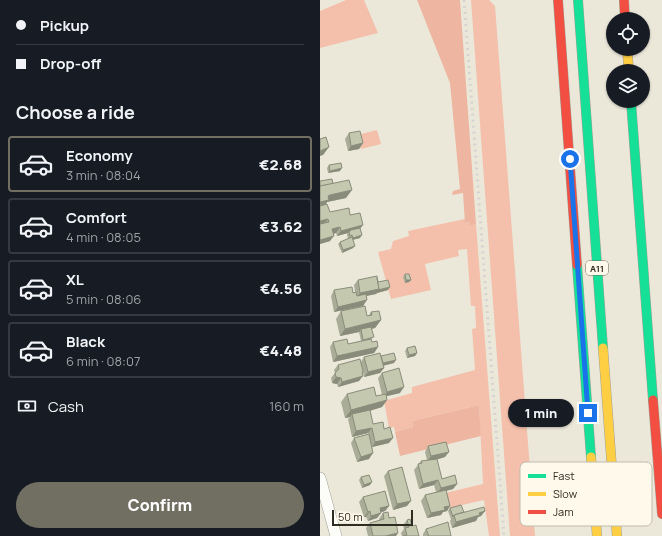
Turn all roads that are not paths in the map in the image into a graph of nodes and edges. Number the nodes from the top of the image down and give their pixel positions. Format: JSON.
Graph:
{"nodes":[{"id":1,"x":558,"y":0,"type":"edge"},
{"id":2,"x":578,"y":0,"type":"edge"},
{"id":3,"x":624,"y":0,"type":"edge"},
{"id":4,"x":625,"y":12,"type":"edge"},
{"id":5,"x":632,"y":108,"type":"edge"},
{"id":6,"x":592,"y":462,"type":"edge"},
{"id":7,"x":612,"y":462,"type":"edge"},
{"id":8,"x":320,"y":478,"type":"edge"},
{"id":9,"x":662,"y":514,"type":"edge"},
{"id":10,"x":596,"y":526,"type":"edge"},
{"id":11,"x":616,"y":526,"type":"edge"},
{"id":12,"x":336,"y":536,"type":"edge"},
{"id":13,"x":597,"y":536,"type":"edge"},
{"id":14,"x":617,"y":536,"type":"edge"}],
"edges":[{"from":1,"to":6,"type":"main road","number":"A11"},
{"from":2,"to":7,"type":"main road","number":"A11"},
{"from":3,"to":4,"type":"main road"},
{"from":5,"to":9,"type":"main road"},
{"from":8,"to":12,"type":"street"},
{"from":10,"to":13,"type":"main road","number":"A11"},
{"from":11,"to":14,"type":"main road","number":"A11"}]}
